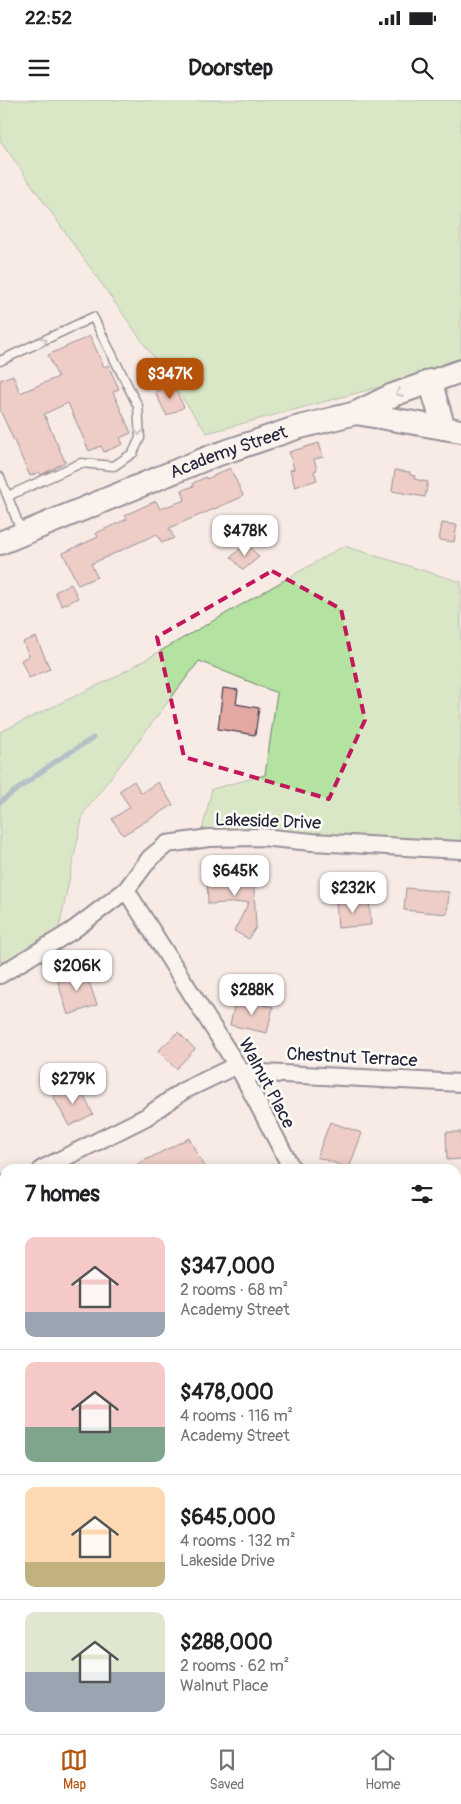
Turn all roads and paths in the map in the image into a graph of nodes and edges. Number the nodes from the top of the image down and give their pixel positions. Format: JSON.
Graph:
{"nodes":[{"id":1,"x":0,"y":361,"type":"edge"},
{"id":2,"x":461,"y":372,"type":"edge"},
{"id":3,"x":430,"y":382,"type":"junction"},
{"id":4,"x":356,"y":413,"type":"junction"},
{"id":5,"x":453,"y":429,"type":"edge"},
{"id":6,"x":0,"y":477,"type":"edge"},
{"id":7,"x":8,"y":496,"type":"junction"},
{"id":8,"x":23,"y":535,"type":"junction"},
{"id":9,"x":0,"y":543,"type":"edge"},
{"id":10,"x":461,"y":850,"type":"edge"},
{"id":11,"x":126,"y":890,"type":"junction"},
{"id":12,"x":0,"y":975,"type":"edge"},
{"id":13,"x":239,"y":1069,"type":"junction"},
{"id":14,"x":461,"y":1083,"type":"edge"},
{"id":15,"x":52,"y":1164,"type":"edge"},
{"id":16,"x":289,"y":1164,"type":"edge"}],
"edges":[{"from":1,"to":7,"type":"lane","one_way":true},
{"from":2,"to":3,"type":"street","name":"Academy Street"},
{"from":3,"to":4,"type":"street","name":"Academy Street","one_way":true},
{"from":3,"to":5,"type":"street"},
{"from":4,"to":5,"type":"street"},
{"from":4,"to":8,"type":"street","name":"Academy Street"},
{"from":6,"to":7,"type":"lane"},
{"from":7,"to":8,"type":"lane"},
{"from":8,"to":9,"type":"street","name":"Academy Street"},
{"from":10,"to":11,"type":"street","name":"Lakeside Drive"},
{"from":11,"to":12,"type":"street","name":"Lakeside Drive"},
{"from":11,"to":13,"type":"street","name":"Walnut Place"},
{"from":13,"to":14,"type":"street","name":"Chestnut Terrace"},
{"from":13,"to":15,"type":"street","name":"Chestnut Terrace"},
{"from":13,"to":16,"type":"street","name":"Walnut Place"}]}
